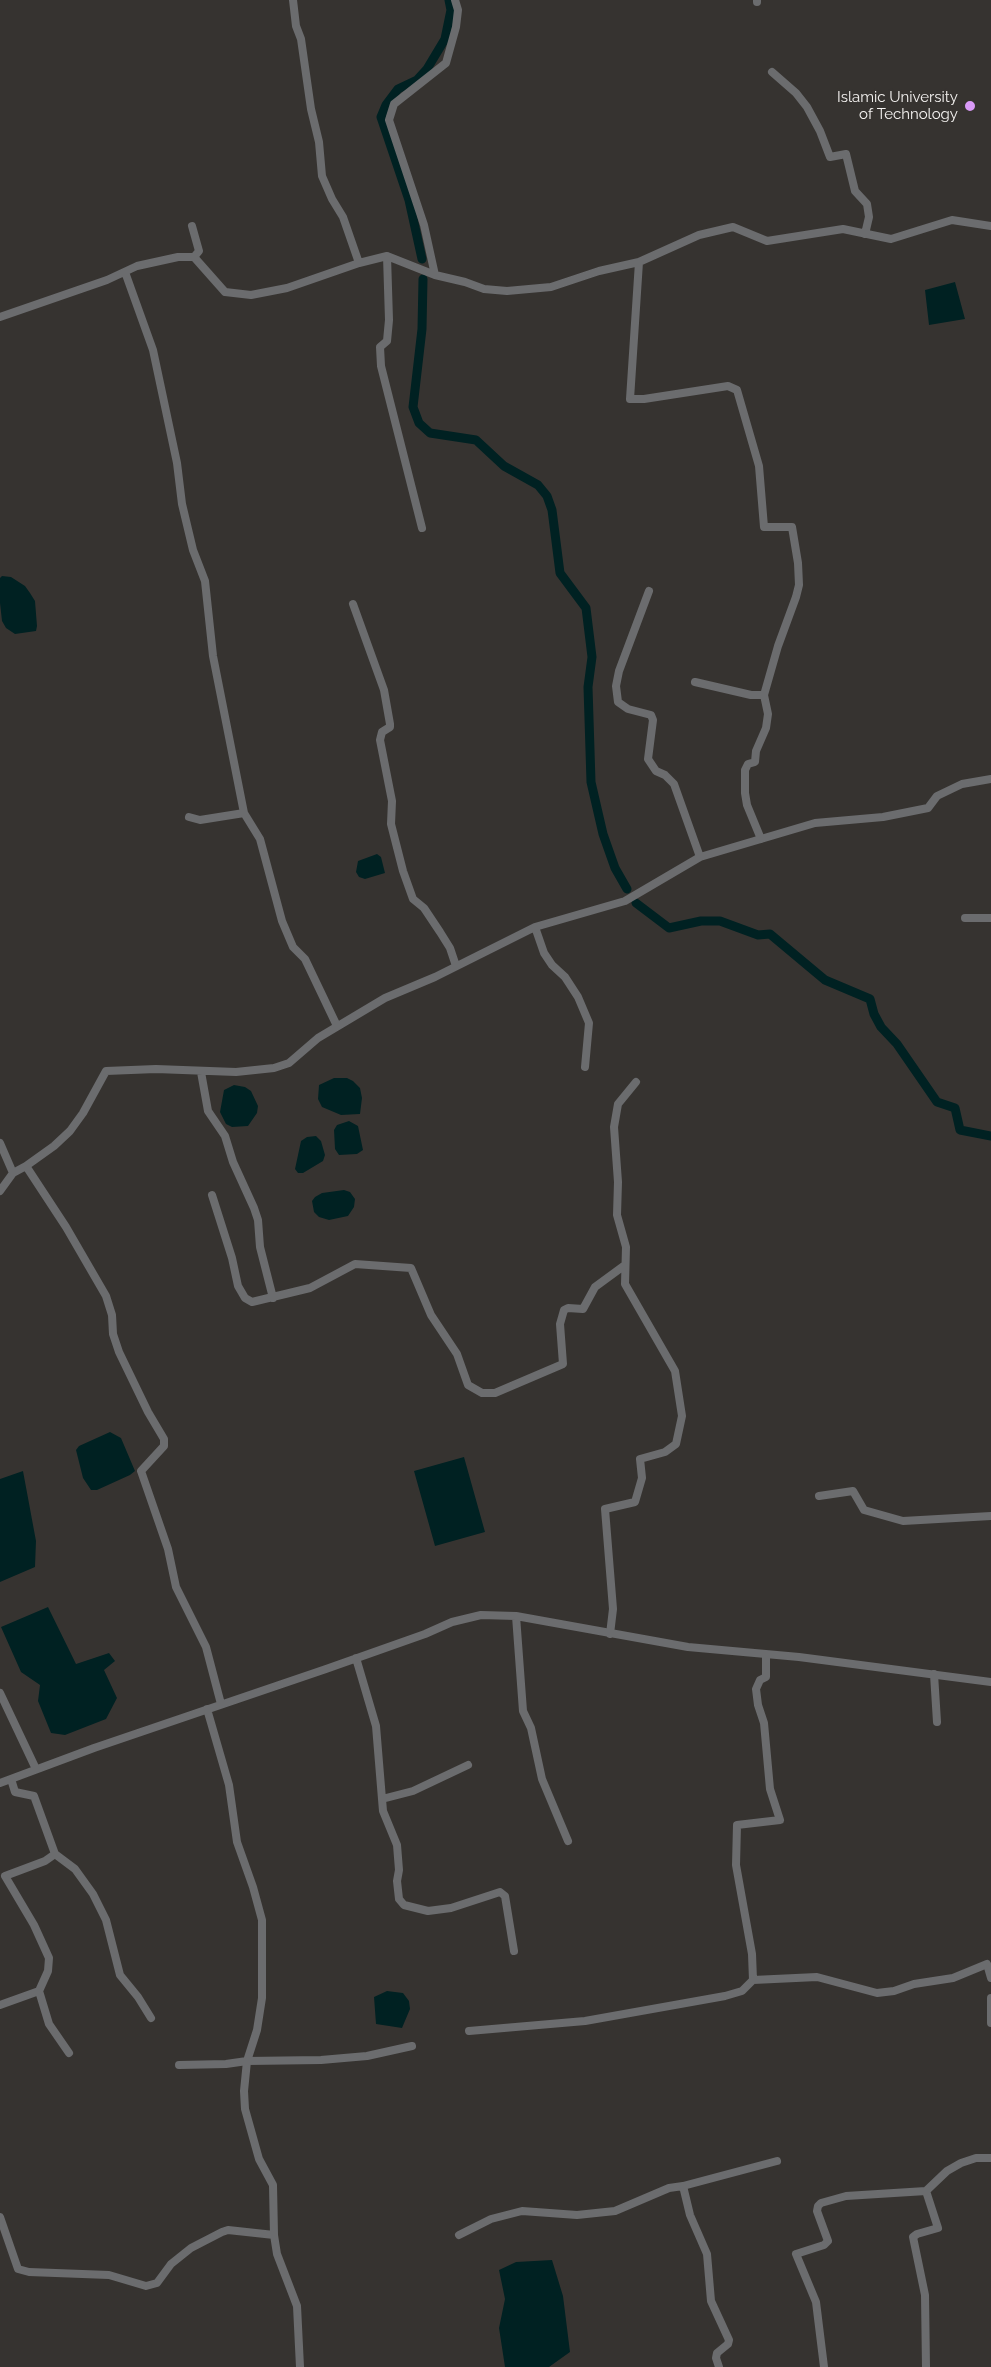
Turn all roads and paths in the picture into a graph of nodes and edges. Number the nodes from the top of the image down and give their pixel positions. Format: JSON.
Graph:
{"nodes":[{"id":1,"x":292,"y":0,"type":"edge"},
{"id":2,"x":456,"y":0,"type":"edge"},
{"id":3,"x":772,"y":72,"type":"dead end"},
{"id":4,"x":192,"y":226,"type":"dead end"},
{"id":5,"x":991,"y":226,"type":"edge"},
{"id":6,"x":865,"y":234,"type":"junction"},
{"id":7,"x":387,"y":256,"type":"junction"},
{"id":8,"x":194,"y":257,"type":"junction"},
{"id":9,"x":639,"y":262,"type":"junction"},
{"id":10,"x":359,"y":263,"type":"junction"},
{"id":11,"x":125,"y":272,"type":"junction"},
{"id":12,"x":435,"y":275,"type":"junction"},
{"id":13,"x":0,"y":317,"type":"edge"},
{"id":14,"x":422,"y":528,"type":"dead end"},
{"id":15,"x":649,"y":591,"type":"dead end"},
{"id":16,"x":352,"y":604,"type":"dead end"},
{"id":17,"x":695,"y":682,"type":"dead end"},
{"id":18,"x":764,"y":694,"type":"junction"},
{"id":19,"x":991,"y":779,"type":"edge"},
{"id":20,"x":244,"y":813,"type":"junction"},
{"id":21,"x":189,"y":817,"type":"dead end"},
{"id":22,"x":761,"y":839,"type":"junction"},
{"id":23,"x":700,"y":857,"type":"junction"},
{"id":24,"x":964,"y":918,"type":"dead end"},
{"id":25,"x":991,"y":918,"type":"edge"},
{"id":26,"x":535,"y":927,"type":"junction"},
{"id":27,"x":456,"y":966,"type":"junction"},
{"id":28,"x":337,"y":1026,"type":"junction"},
{"id":29,"x":585,"y":1067,"type":"dead end"},
{"id":30,"x":201,"y":1072,"type":"junction"},
{"id":31,"x":636,"y":1082,"type":"dead end"},
{"id":32,"x":0,"y":1143,"type":"edge"},
{"id":33,"x":26,"y":1166,"type":"junction"},
{"id":34,"x":13,"y":1173,"type":"junction"},
{"id":35,"x":0,"y":1191,"type":"edge"},
{"id":36,"x":212,"y":1195,"type":"dead end"},
{"id":37,"x":625,"y":1265,"type":"junction"},
{"id":38,"x":273,"y":1298,"type":"junction"},
{"id":39,"x":819,"y":1496,"type":"dead end"},
{"id":40,"x":991,"y":1516,"type":"edge"},
{"id":41,"x":516,"y":1616,"type":"junction"},
{"id":42,"x":610,"y":1634,"type":"junction"},
{"id":43,"x":766,"y":1654,"type":"junction"},
{"id":44,"x":356,"y":1658,"type":"junction"},
{"id":45,"x":934,"y":1674,"type":"junction"},
{"id":46,"x":991,"y":1682,"type":"edge"},
{"id":47,"x":0,"y":1693,"type":"edge"},
{"id":48,"x":221,"y":1704,"type":"junction"},
{"id":49,"x":207,"y":1709,"type":"junction"},
{"id":50,"x":937,"y":1722,"type":"dead end"},
{"id":51,"x":468,"y":1765,"type":"dead end"},
{"id":52,"x":36,"y":1769,"type":"junction"},
{"id":53,"x":11,"y":1779,"type":"junction"},
{"id":54,"x":0,"y":1783,"type":"edge"},
{"id":55,"x":382,"y":1799,"type":"junction"},
{"id":56,"x":568,"y":1841,"type":"dead end"},
{"id":57,"x":54,"y":1854,"type":"junction"},
{"id":58,"x":514,"y":1951,"type":"dead end"},
{"id":59,"x":989,"y":1963,"type":"edge"},
{"id":60,"x":991,"y":1978,"type":"edge"},
{"id":61,"x":753,"y":1980,"type":"junction"},
{"id":62,"x":39,"y":1991,"type":"junction"},
{"id":63,"x":991,"y":1998,"type":"edge"},
{"id":64,"x":0,"y":2005,"type":"edge"},
{"id":65,"x":151,"y":2018,"type":"dead end"},
{"id":66,"x":991,"y":2023,"type":"edge"},
{"id":67,"x":469,"y":2031,"type":"dead end"},
{"id":68,"x":412,"y":2046,"type":"dead end"},
{"id":69,"x":69,"y":2053,"type":"dead end"},
{"id":70,"x":247,"y":2061,"type":"junction"},
{"id":71,"x":179,"y":2065,"type":"dead end"},
{"id":72,"x":991,"y":2158,"type":"edge"},
{"id":73,"x":777,"y":2161,"type":"dead end"},
{"id":74,"x":683,"y":2186,"type":"junction"},
{"id":75,"x":926,"y":2191,"type":"junction"},
{"id":76,"x":0,"y":2217,"type":"edge"},
{"id":77,"x":274,"y":2235,"type":"junction"},
{"id":78,"x":459,"y":2235,"type":"dead end"},
{"id":79,"x":300,"y":2367,"type":"edge"},
{"id":80,"x":719,"y":2367,"type":"edge"},
{"id":81,"x":824,"y":2367,"type":"edge"},
{"id":82,"x":926,"y":2367,"type":"edge"}],
"edges":[{"from":1,"to":10,"type":"street"},
{"from":2,"to":12,"type":"street"},
{"from":3,"to":6,"type":"street"},
{"from":4,"to":8,"type":"street"},
{"from":5,"to":6,"type":"street"},
{"from":6,"to":9,"type":"street"},
{"from":7,"to":10,"type":"street"},
{"from":7,"to":12,"type":"street"},
{"from":7,"to":14,"type":"street"},
{"from":8,"to":10,"type":"street"},
{"from":8,"to":11,"type":"street"},
{"from":9,"to":12,"type":"street"},
{"from":9,"to":18,"type":"street"},
{"from":11,"to":13,"type":"street"},
{"from":11,"to":20,"type":"street"},
{"from":15,"to":23,"type":"street"},
{"from":16,"to":27,"type":"street"},
{"from":17,"to":18,"type":"street"},
{"from":18,"to":22,"type":"street"},
{"from":19,"to":22,"type":"street"},
{"from":20,"to":21,"type":"street"},
{"from":20,"to":28,"type":"street"},
{"from":22,"to":23,"type":"street"},
{"from":23,"to":26,"type":"street"},
{"from":24,"to":25,"type":"street"},
{"from":26,"to":27,"type":"street"},
{"from":26,"to":29,"type":"street"},
{"from":27,"to":28,"type":"street"},
{"from":28,"to":30,"type":"street"},
{"from":30,"to":33,"type":"street"},
{"from":30,"to":38,"type":"street"},
{"from":31,"to":37,"type":"street"},
{"from":32,"to":34,"type":"street"},
{"from":33,"to":34,"type":"street"},
{"from":33,"to":48,"type":"street"},
{"from":34,"to":35,"type":"street"},
{"from":36,"to":38,"type":"street"},
{"from":37,"to":38,"type":"street"},
{"from":37,"to":42,"type":"street"},
{"from":39,"to":40,"type":"street"},
{"from":41,"to":42,"type":"street"},
{"from":41,"to":44,"type":"street"},
{"from":41,"to":56,"type":"street"},
{"from":42,"to":43,"type":"street"},
{"from":43,"to":45,"type":"street"},
{"from":43,"to":61,"type":"street"},
{"from":44,"to":48,"type":"street"},
{"from":44,"to":55,"type":"street"},
{"from":45,"to":46,"type":"street"},
{"from":45,"to":50,"type":"street"},
{"from":47,"to":52,"type":"street"},
{"from":48,"to":49,"type":"street"},
{"from":49,"to":52,"type":"street"},
{"from":49,"to":70,"type":"street"},
{"from":51,"to":55,"type":"street"},
{"from":52,"to":53,"type":"street"},
{"from":53,"to":54,"type":"street"},
{"from":53,"to":57,"type":"street"},
{"from":55,"to":58,"type":"street"},
{"from":57,"to":62,"type":"street"},
{"from":57,"to":65,"type":"street"},
{"from":59,"to":60,"type":"street"},
{"from":59,"to":61,"type":"street"},
{"from":61,"to":67,"type":"street"},
{"from":62,"to":64,"type":"street"},
{"from":62,"to":69,"type":"street"},
{"from":63,"to":66,"type":"street"},
{"from":68,"to":70,"type":"street"},
{"from":70,"to":71,"type":"street"},
{"from":70,"to":77,"type":"street"},
{"from":72,"to":75,"type":"street"},
{"from":73,"to":74,"type":"street"},
{"from":74,"to":78,"type":"street"},
{"from":74,"to":80,"type":"street"},
{"from":75,"to":81,"type":"street"},
{"from":75,"to":82,"type":"street"},
{"from":76,"to":77,"type":"street"},
{"from":77,"to":79,"type":"street"}]}
